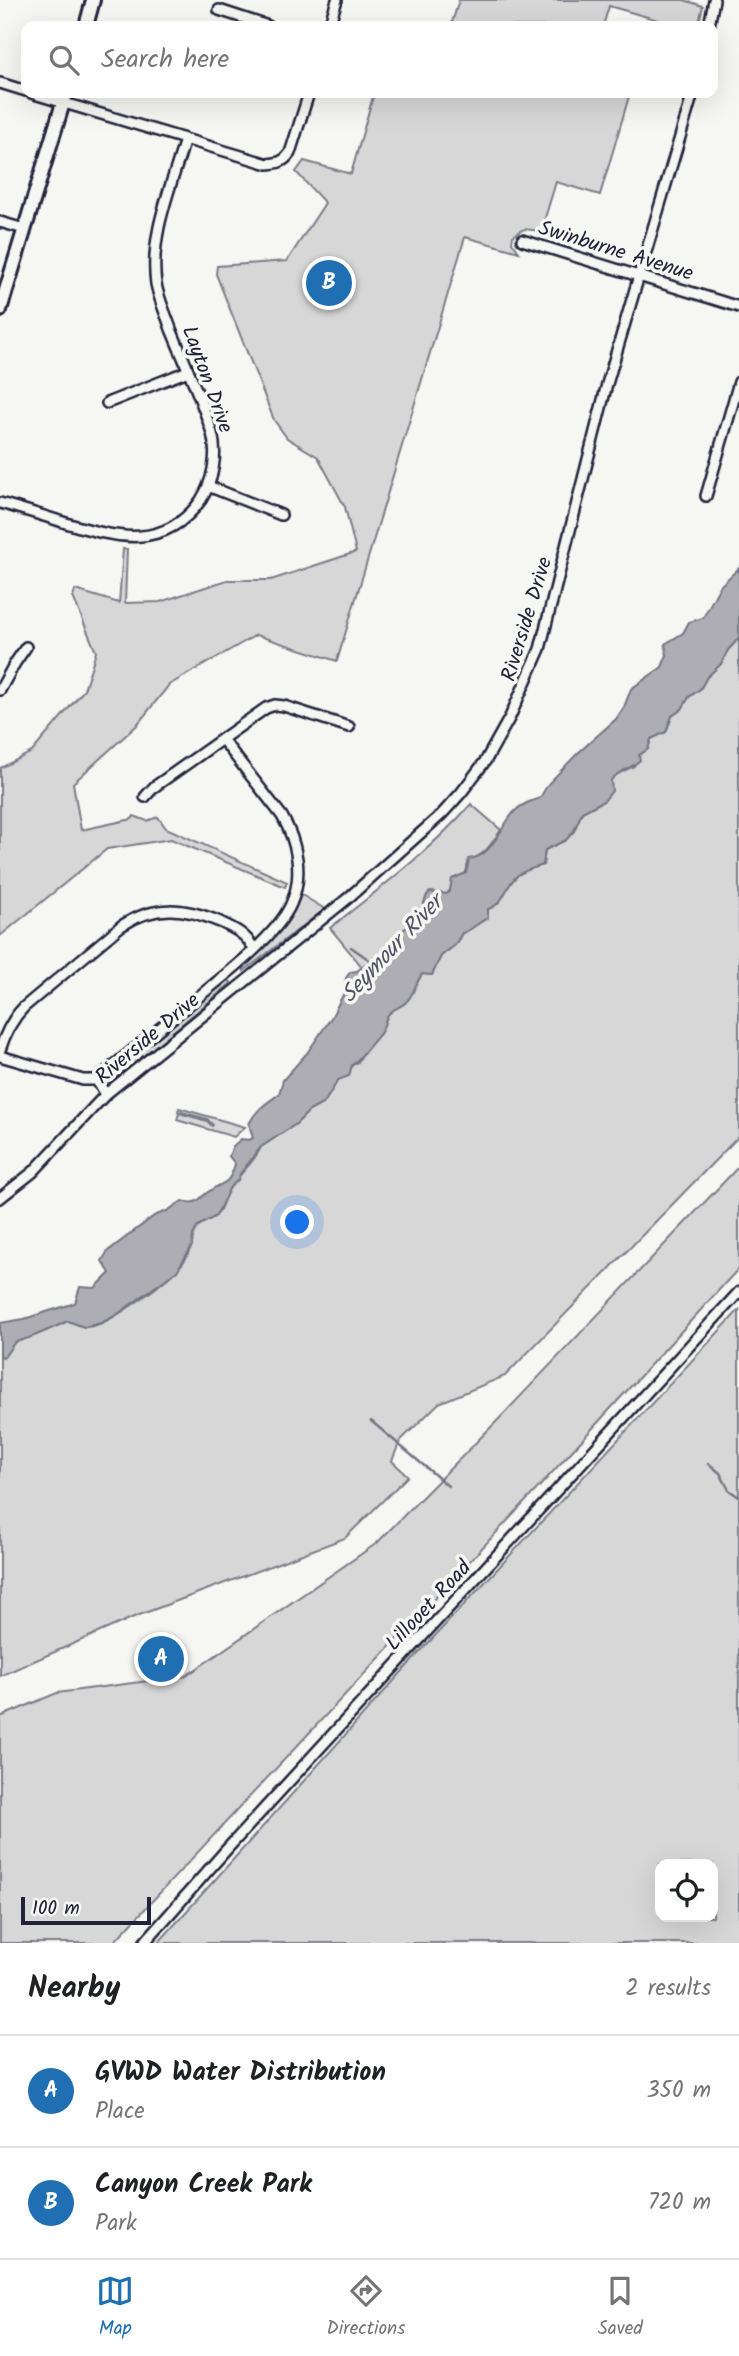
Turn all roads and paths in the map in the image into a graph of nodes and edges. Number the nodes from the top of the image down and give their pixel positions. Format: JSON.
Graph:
{"nodes":[{"id":1,"x":93,"y":0,"type":"edge"},
{"id":2,"x":337,"y":0,"type":"edge"},
{"id":3,"x":714,"y":0,"type":"edge"},
{"id":4,"x":219,"y":10,"type":"dead end"},
{"id":5,"x":87,"y":21,"type":"edge"},
{"id":6,"x":253,"y":21,"type":"edge"},
{"id":7,"x":331,"y":21,"type":"edge"},
{"id":8,"x":710,"y":21,"type":"edge"},
{"id":9,"x":0,"y":83,"type":"edge"},
{"id":10,"x":21,"y":90,"type":"edge"},
{"id":11,"x":64,"y":98,"type":"edge"},
{"id":12,"x":67,"y":98,"type":"edge"},
{"id":13,"x":307,"y":98,"type":"edge"},
{"id":14,"x":692,"y":98,"type":"edge"},
{"id":15,"x":186,"y":139,"type":"junction"},
{"id":16,"x":0,"y":222,"type":"edge"},
{"id":17,"x":24,"y":229,"type":"junction"},
{"id":18,"x":522,"y":240,"type":"dead end"},
{"id":19,"x":639,"y":275,"type":"junction"},
{"id":20,"x":739,"y":307,"type":"edge"},
{"id":21,"x":0,"y":310,"type":"edge"},
{"id":22,"x":188,"y":371,"type":"junction"},
{"id":23,"x":739,"y":382,"type":"edge"},
{"id":24,"x":107,"y":403,"type":"dead end"},
{"id":25,"x":208,"y":486,"type":"junction"},
{"id":26,"x":706,"y":496,"type":"dead end"},
{"id":27,"x":0,"y":503,"type":"edge"},
{"id":28,"x":281,"y":515,"type":"dead end"},
{"id":29,"x":26,"y":648,"type":"dead end"},
{"id":30,"x":0,"y":691,"type":"edge"},
{"id":31,"x":349,"y":727,"type":"dead end"},
{"id":32,"x":222,"y":739,"type":"junction"},
{"id":33,"x":145,"y":797,"type":"dead end"},
{"id":34,"x":254,"y":949,"type":"junction"},
{"id":35,"x":232,"y":970,"type":"junction"},
{"id":36,"x":242,"y":982,"type":"junction"},
{"id":37,"x":0,"y":1050,"type":"edge"},
{"id":38,"x":0,"y":1056,"type":"edge"},
{"id":39,"x":96,"y":1080,"type":"junction"},
{"id":40,"x":106,"y":1094,"type":"junction"},
{"id":41,"x":0,"y":1198,"type":"edge"},
{"id":42,"x":739,"y":1292,"type":"edge"},
{"id":43,"x":144,"y":1943,"type":"edge"}],
"edges":[{"from":1,"to":5,"type":"street"},
{"from":2,"to":7,"type":"street"},
{"from":3,"to":8,"type":"street"},
{"from":4,"to":6,"type":"street"},
{"from":9,"to":10,"type":"street"},
{"from":11,"to":17,"type":"street"},
{"from":12,"to":15,"type":"street"},
{"from":13,"to":15,"type":"street"},
{"from":14,"to":19,"type":"street","name":"Riverside Drive"},
{"from":15,"to":22,"type":"street","name":"Layton Drive"},
{"from":16,"to":17,"type":"street"},
{"from":17,"to":21,"type":"street"},
{"from":18,"to":19,"type":"street","name":"Swinburne Avenue"},
{"from":19,"to":20,"type":"street","name":"Swinburne Avenue"},
{"from":19,"to":36,"type":"street","name":"Riverside Drive"},
{"from":22,"to":24,"type":"street"},
{"from":22,"to":25,"type":"street","name":"Layton Drive"},
{"from":23,"to":26,"type":"street"},
{"from":25,"to":27,"type":"street","name":"Layton Drive"},
{"from":25,"to":28,"type":"street"},
{"from":29,"to":30,"type":"street"},
{"from":31,"to":32,"type":"street"},
{"from":32,"to":33,"type":"street"},
{"from":32,"to":34,"type":"street","name":"Riverside Drive"},
{"from":34,"to":35,"type":"street","name":"Riverside Drive"},
{"from":34,"to":37,"type":"street"},
{"from":35,"to":36,"type":"street"},
{"from":35,"to":39,"type":"street","name":"Riverside Drive"},
{"from":36,"to":40,"type":"street","name":"Riverside Drive"},
{"from":38,"to":39,"type":"street"},
{"from":39,"to":40,"type":"street"},
{"from":40,"to":41,"type":"street","name":"Riverside Drive"},
{"from":42,"to":43,"type":"street","name":"Lillooet Road"}]}
